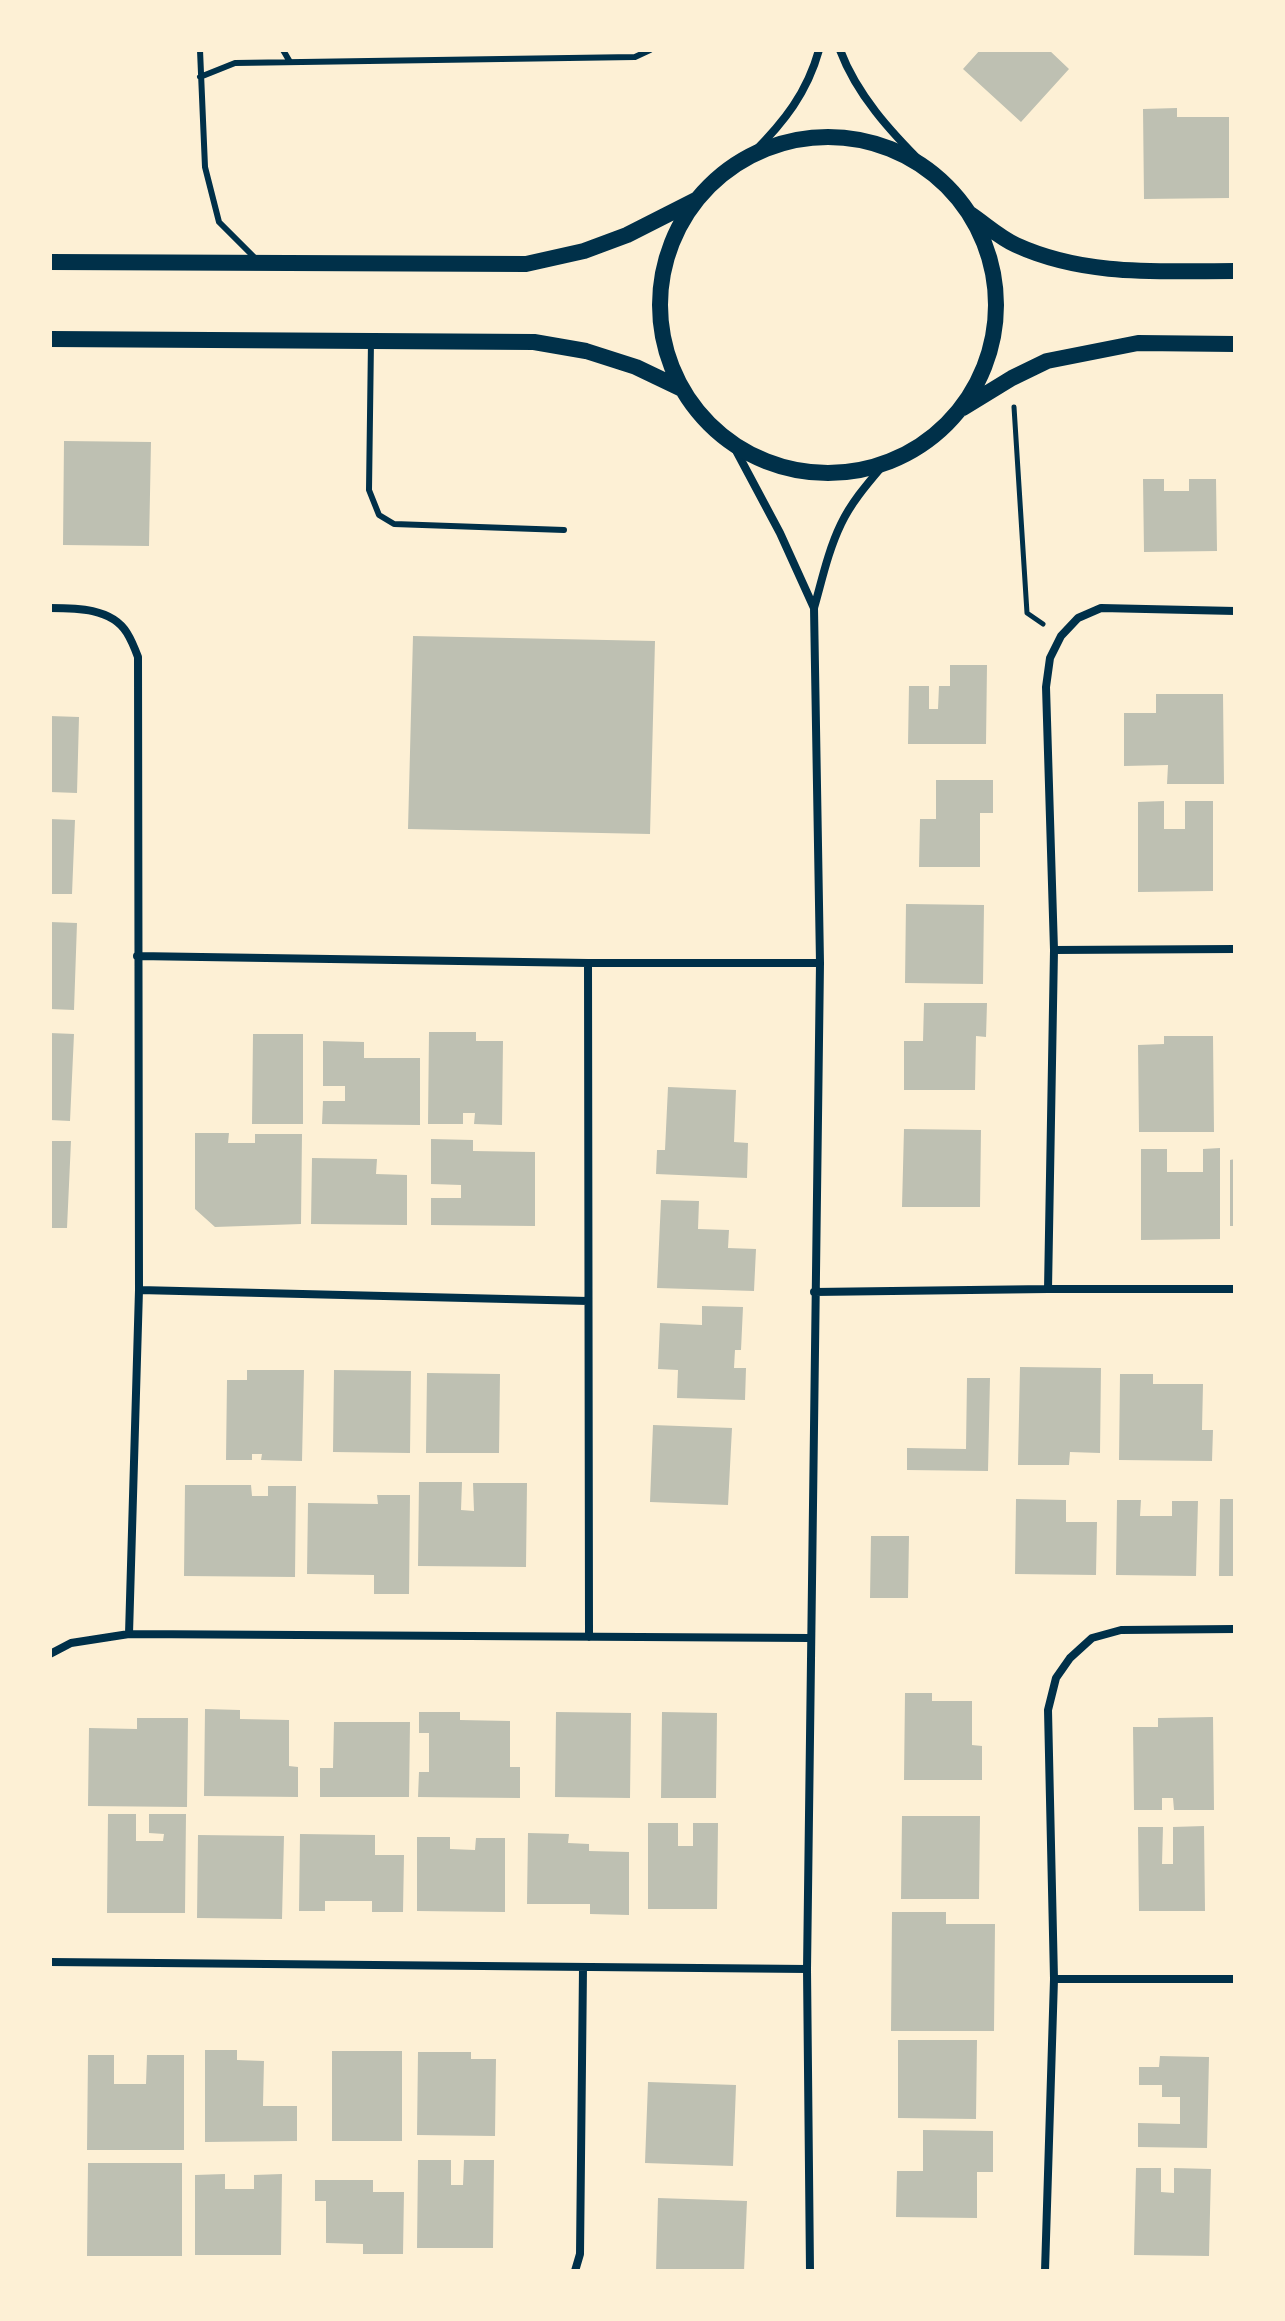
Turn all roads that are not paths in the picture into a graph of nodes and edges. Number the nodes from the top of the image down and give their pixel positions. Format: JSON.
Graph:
{"nodes":[{"id":1,"x":200,"y":50,"type":"edge"},
{"id":2,"x":283,"y":50,"type":"edge"},
{"id":3,"x":650,"y":50,"type":"edge"},
{"id":4,"x":819,"y":50,"type":"edge"},
{"id":5,"x":840,"y":50,"type":"edge"},
{"id":6,"x":290,"y":62,"type":"junction"},
{"id":7,"x":200,"y":77,"type":"junction"},
{"id":8,"x":753,"y":153,"type":"junction"},
{"id":9,"x":924,"y":165,"type":"junction"},
{"id":10,"x":697,"y":199,"type":"junction"},
{"id":11,"x":969,"y":213,"type":"junction"},
{"id":12,"x":50,"y":262,"type":"edge"},
{"id":13,"x":258,"y":262,"type":"junction"},
{"id":14,"x":1235,"y":271,"type":"edge"},
{"id":15,"x":50,"y":339,"type":"edge"},
{"id":16,"x":371,"y":341,"type":"junction"},
{"id":17,"x":1235,"y":344,"type":"edge"},
{"id":18,"x":682,"y":389,"type":"junction"},
{"id":19,"x":958,"y":411,"type":"junction"},
{"id":20,"x":732,"y":443,"type":"junction"},
{"id":21,"x":885,"y":463,"type":"junction"},
{"id":22,"x":564,"y":530,"type":"dead end"},
{"id":23,"x":50,"y":608,"type":"edge"},
{"id":24,"x":814,"y":608,"type":"junction"},
{"id":25,"x":1235,"y":611,"type":"edge"},
{"id":26,"x":1235,"y":949,"type":"edge"},
{"id":27,"x":1054,"y":950,"type":"junction"},
{"id":28,"x":137,"y":956,"type":"junction"},
{"id":29,"x":588,"y":963,"type":"junction"},
{"id":30,"x":820,"y":963,"type":"junction"},
{"id":31,"x":1048,"y":1289,"type":"junction"},
{"id":32,"x":1235,"y":1289,"type":"edge"},
{"id":33,"x":139,"y":1290,"type":"junction"},
{"id":34,"x":814,"y":1292,"type":"junction"},
{"id":35,"x":588,"y":1301,"type":"junction"},
{"id":36,"x":1235,"y":1629,"type":"edge"},
{"id":37,"x":129,"y":1634,"type":"junction"},
{"id":38,"x":589,"y":1637,"type":"junction"},
{"id":39,"x":810,"y":1638,"type":"junction"},
{"id":40,"x":50,"y":1654,"type":"edge"},
{"id":41,"x":50,"y":1962,"type":"edge"},
{"id":42,"x":583,"y":1968,"type":"junction"},
{"id":43,"x":807,"y":1969,"type":"junction"},
{"id":44,"x":1054,"y":1979,"type":"junction"},
{"id":45,"x":1235,"y":1979,"type":"edge"},
{"id":46,"x":575,"y":2271,"type":"edge"},
{"id":47,"x":810,"y":2271,"type":"edge"},
{"id":48,"x":1045,"y":2271,"type":"edge"}],
"edges":[{"from":1,"to":7,"type":"lane"},
{"from":2,"to":6,"type":"lane"},
{"from":3,"to":6,"type":"lane"},
{"from":4,"to":8,"type":"street"},
{"from":5,"to":9,"type":"street"},
{"from":6,"to":7,"type":"lane"},
{"from":7,"to":13,"type":"lane"},
{"from":8,"to":9,"type":"main road"},
{"from":8,"to":10,"type":"main road"},
{"from":9,"to":11,"type":"main road"},
{"from":10,"to":13,"type":"main road"},
{"from":10,"to":18,"type":"main road"},
{"from":11,"to":14,"type":"main road"},
{"from":11,"to":19,"type":"main road"},
{"from":12,"to":13,"type":"main road"},
{"from":15,"to":16,"type":"main road"},
{"from":16,"to":18,"type":"main road"},
{"from":16,"to":22,"type":"lane"},
{"from":17,"to":19,"type":"main road"},
{"from":18,"to":20,"type":"main road"},
{"from":19,"to":21,"type":"main road"},
{"from":20,"to":21,"type":"main road"},
{"from":20,"to":24,"type":"street"},
{"from":21,"to":24,"type":"street"},
{"from":23,"to":28,"type":"street"},
{"from":24,"to":30,"type":"street"},
{"from":25,"to":27,"type":"street"},
{"from":26,"to":27,"type":"street"},
{"from":27,"to":31,"type":"street"},
{"from":28,"to":29,"type":"street"},
{"from":28,"to":33,"type":"street"},
{"from":29,"to":30,"type":"street"},
{"from":29,"to":35,"type":"street"},
{"from":30,"to":34,"type":"street"},
{"from":31,"to":32,"type":"street"},
{"from":31,"to":34,"type":"street"},
{"from":33,"to":35,"type":"street"},
{"from":33,"to":37,"type":"street"},
{"from":34,"to":39,"type":"street"},
{"from":35,"to":38,"type":"street"},
{"from":36,"to":44,"type":"street"},
{"from":37,"to":38,"type":"street"},
{"from":37,"to":40,"type":"street"},
{"from":38,"to":39,"type":"street"},
{"from":39,"to":43,"type":"street"},
{"from":41,"to":42,"type":"street"},
{"from":42,"to":43,"type":"street"},
{"from":42,"to":46,"type":"street"},
{"from":43,"to":47,"type":"street"},
{"from":44,"to":45,"type":"street"},
{"from":44,"to":48,"type":"street"}]}
